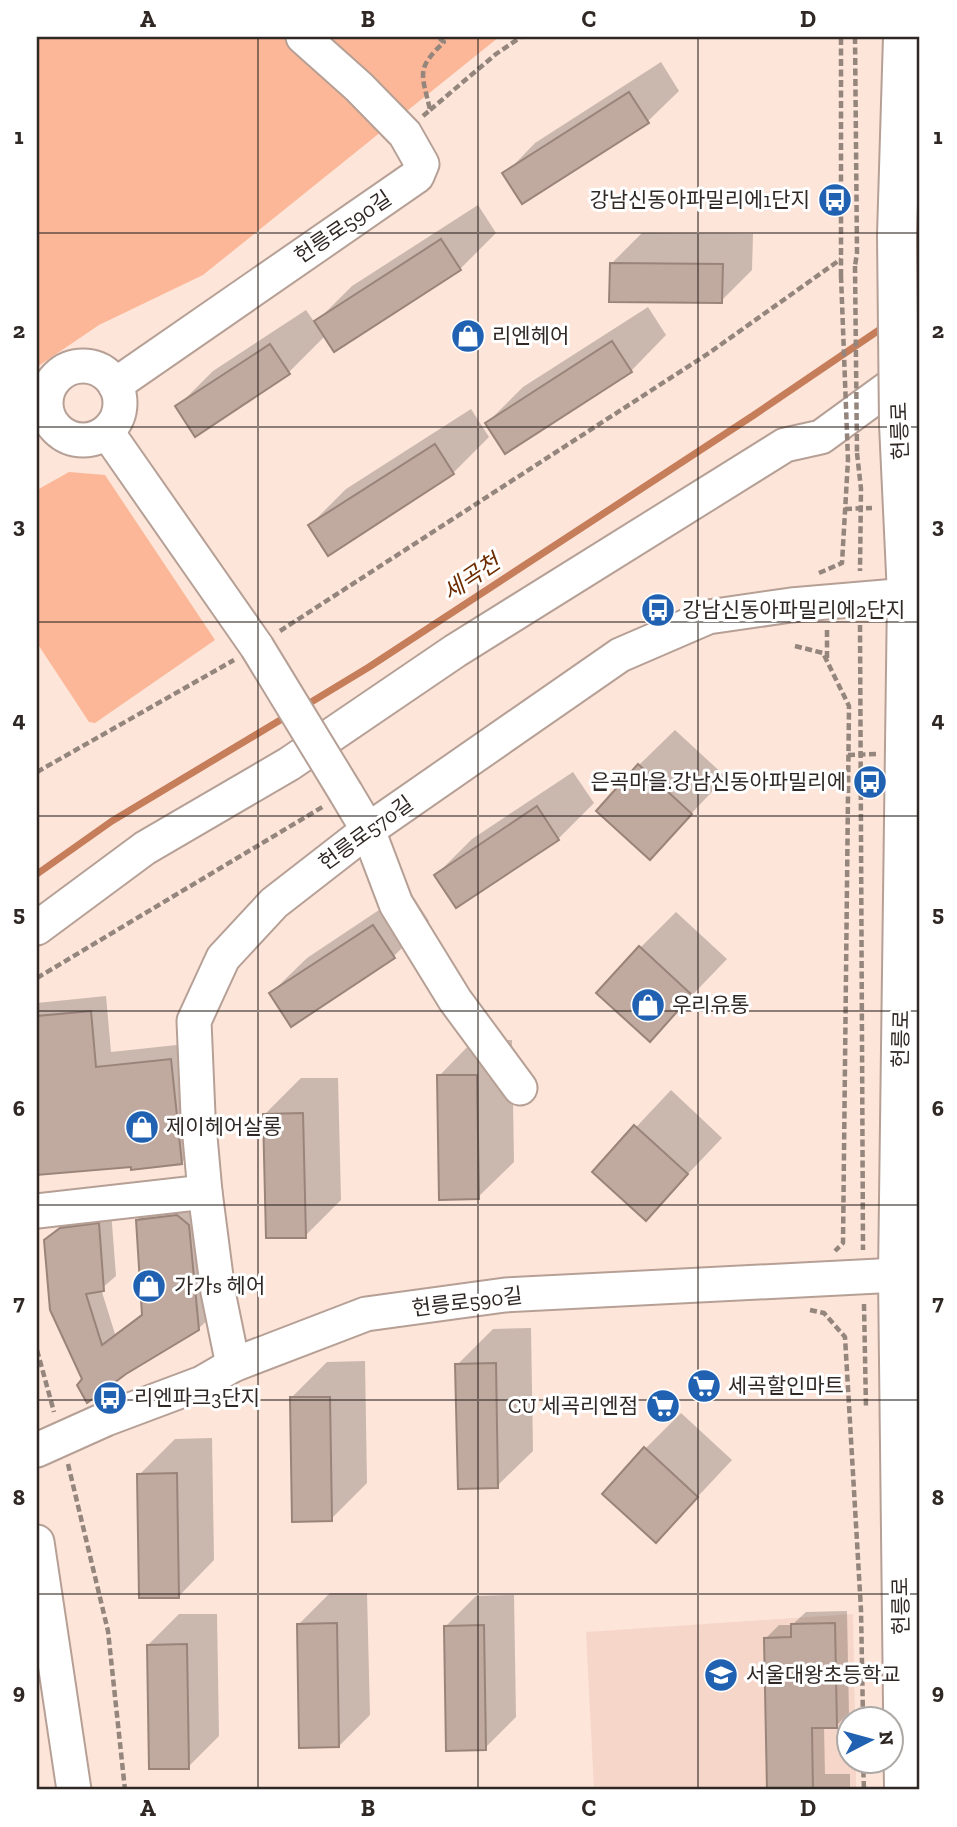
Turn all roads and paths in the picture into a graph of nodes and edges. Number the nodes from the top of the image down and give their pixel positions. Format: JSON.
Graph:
{"nodes":[{"id":1,"x":303,"y":37,"type":"edge"},
{"id":2,"x":438,"y":37,"type":"edge"},
{"id":3,"x":521,"y":37,"type":"edge"},
{"id":4,"x":841,"y":37,"type":"edge"},
{"id":5,"x":855,"y":37,"type":"edge"},
{"id":6,"x":903,"y":37,"type":"edge"},
{"id":7,"x":430,"y":110,"type":"junction"},
{"id":8,"x":405,"y":134,"type":"junction"},
{"id":9,"x":841,"y":259,"type":"junction"},
{"id":10,"x":920,"y":365,"type":"edge"},
{"id":11,"x":115,"y":385,"type":"junction"},
{"id":12,"x":44,"y":429,"type":"edge"},
{"id":13,"x":107,"y":432,"type":"junction"},
{"id":14,"x":817,"y":574,"type":"dead end"},
{"id":15,"x":914,"y":595,"type":"edge"},
{"id":16,"x":860,"y":599,"type":"junction"},
{"id":17,"x":257,"y":646,"type":"junction"},
{"id":18,"x":795,"y":646,"type":"dead end"},
{"id":19,"x":37,"y":772,"type":"edge"},
{"id":20,"x":346,"y":793,"type":"junction"},
{"id":21,"x":368,"y":830,"type":"junction"},
{"id":22,"x":37,"y":928,"type":"edge"},
{"id":23,"x":37,"y":978,"type":"edge"},
{"id":24,"x":520,"y":1088,"type":"dead end"},
{"id":25,"x":205,"y":1192,"type":"junction"},
{"id":26,"x":37,"y":1211,"type":"edge"},
{"id":27,"x":827,"y":1259,"type":"dead end"},
{"id":28,"x":881,"y":1276,"type":"junction"},
{"id":29,"x":799,"y":1307,"type":"dead end"},
{"id":30,"x":37,"y":1350,"type":"edge"},
{"id":31,"x":233,"y":1365,"type":"junction"},
{"id":32,"x":866,"y":1415,"type":"dead end"},
{"id":33,"x":49,"y":1445,"type":"edge"},
{"id":34,"x":37,"y":1542,"type":"edge"},
{"id":35,"x":863,"y":1704,"type":"edge"},
{"id":36,"x":74,"y":1790,"type":"edge"},
{"id":37,"x":125,"y":1790,"type":"edge"},
{"id":38,"x":904,"y":1790,"type":"edge"}],
"edges":[{"from":1,"to":8,"type":"street","name":"헌릉로590길"},
{"from":2,"to":7,"type":"path"},
{"from":3,"to":7,"type":"path"},
{"from":4,"to":9,"type":"path"},
{"from":5,"to":16,"type":"path","bridge":true},
{"from":6,"to":15,"type":"main road","name":"헌릉로","bridge":true},
{"from":7,"to":8,"type":"path"},
{"from":8,"to":11,"type":"street","name":"헌릉로590길"},
{"from":9,"to":14,"type":"path","bridge":true},
{"from":9,"to":17,"type":"path"},
{"from":10,"to":22,"type":"street"},
{"from":11,"to":12,"type":"street"},
{"from":11,"to":13,"type":"street"},
{"from":12,"to":13,"type":"street"},
{"from":13,"to":17,"type":"street"},
{"from":15,"to":16,"type":"street","name":"헌릉로570길"},
{"from":15,"to":28,"type":"main road","name":"헌릉로"},
{"from":16,"to":21,"type":"street","name":"헌릉로570길"},
{"from":16,"to":28,"type":"path"},
{"from":17,"to":19,"type":"path"},
{"from":17,"to":20,"type":"street","bridge":true},
{"from":18,"to":27,"type":"path"},
{"from":20,"to":21,"type":"street"},
{"from":20,"to":23,"type":"path"},
{"from":21,"to":24,"type":"street"},
{"from":21,"to":25,"type":"street","name":"헌릉로570길"},
{"from":25,"to":26,"type":"street"},
{"from":25,"to":31,"type":"street","name":"헌릉로570길"},
{"from":28,"to":31,"type":"street","name":"헌릉로590길"},
{"from":28,"to":32,"type":"path"},
{"from":28,"to":38,"type":"main road","name":"헌릉로"},
{"from":29,"to":35,"type":"path"},
{"from":30,"to":33,"type":"path"},
{"from":31,"to":33,"type":"street","name":"헌릉로590길"},
{"from":33,"to":37,"type":"path"},
{"from":34,"to":36,"type":"street"}]}
